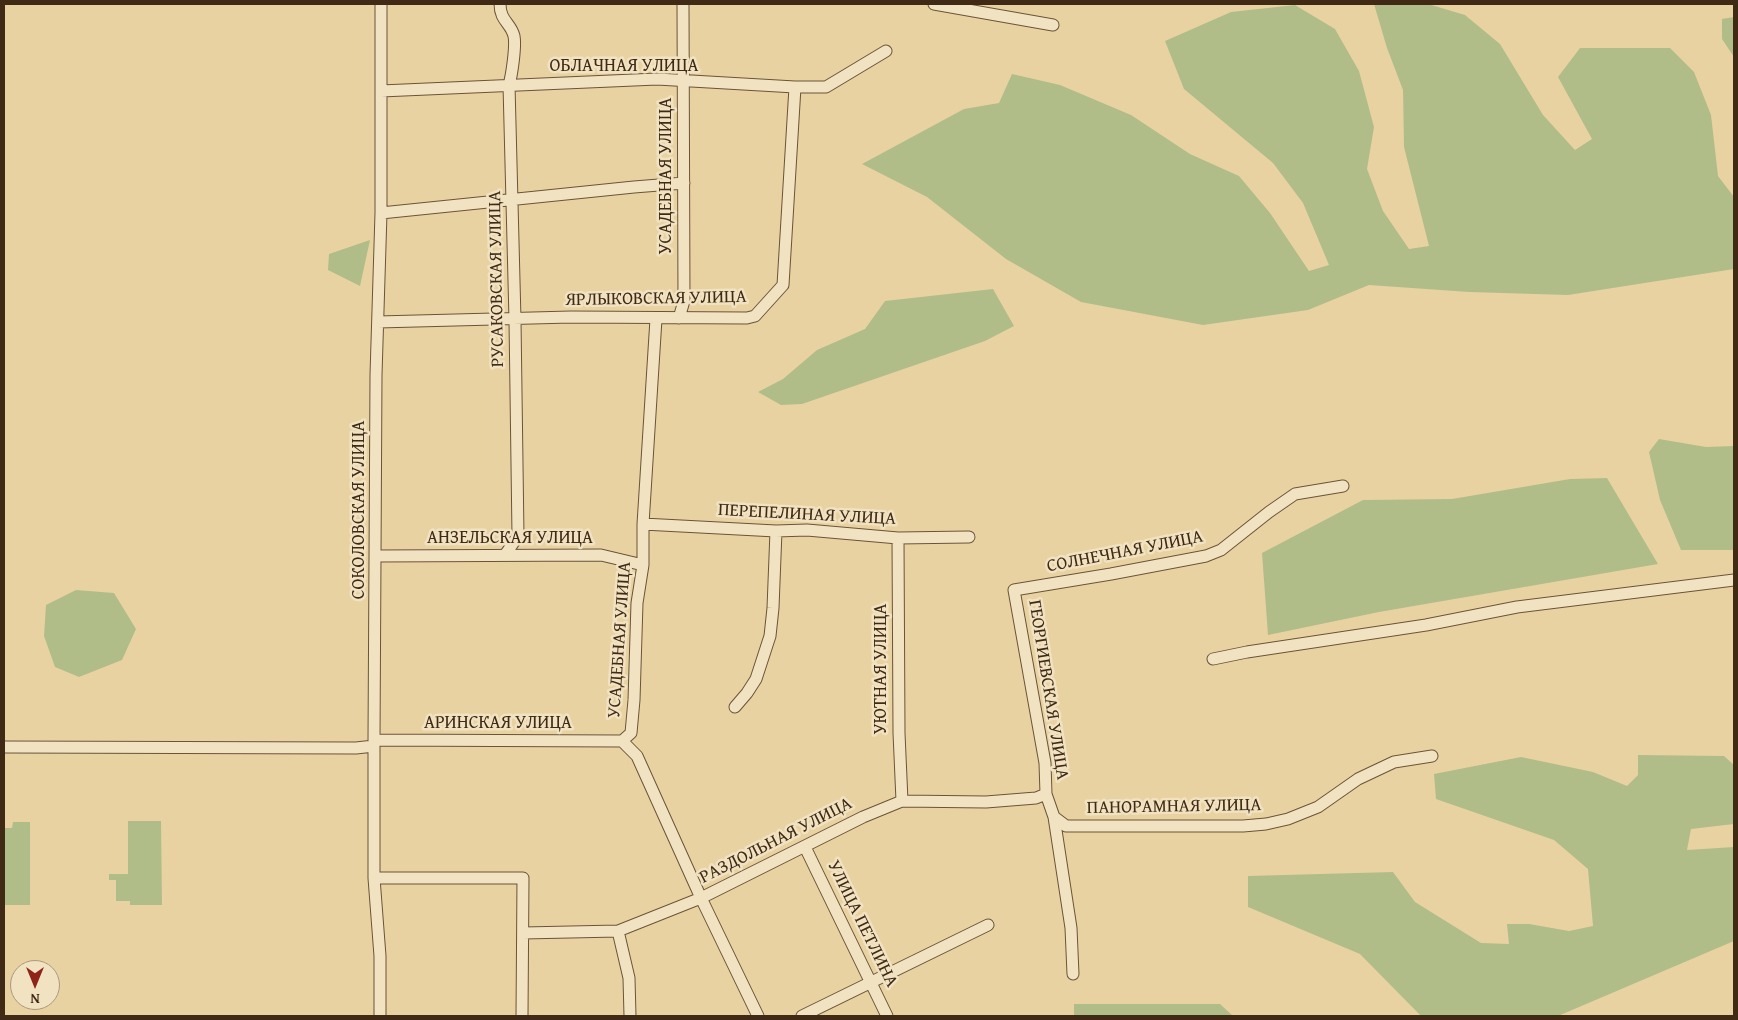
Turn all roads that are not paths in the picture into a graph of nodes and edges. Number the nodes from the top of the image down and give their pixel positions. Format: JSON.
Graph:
{"nodes":[{"id":1,"x":381,"y":4,"type":"edge"},
{"id":2,"x":500,"y":4,"type":"edge"},
{"id":3,"x":683,"y":4,"type":"edge"},
{"id":4,"x":934,"y":4,"type":"edge"},
{"id":5,"x":1053,"y":24,"type":"dead end"},
{"id":6,"x":886,"y":51,"type":"dead end"},
{"id":7,"x":682,"y":82,"type":"junction"},
{"id":8,"x":509,"y":84,"type":"junction"},
{"id":9,"x":795,"y":88,"type":"junction"},
{"id":10,"x":382,"y":91,"type":"junction"},
{"id":11,"x":684,"y":183,"type":"junction"},
{"id":12,"x":513,"y":199,"type":"junction"},
{"id":13,"x":380,"y":213,"type":"junction"},
{"id":14,"x":679,"y":318,"type":"junction"},
{"id":15,"x":656,"y":319,"type":"junction"},
{"id":16,"x":515,"y":320,"type":"junction"},
{"id":17,"x":378,"y":322,"type":"junction"},
{"id":18,"x":1343,"y":486,"type":"dead end"},
{"id":19,"x":643,"y":524,"type":"junction"},
{"id":20,"x":776,"y":531,"type":"junction"},
{"id":21,"x":968,"y":537,"type":"dead end"},
{"id":22,"x":898,"y":538,"type":"junction"},
{"id":23,"x":505,"y":555,"type":"junction"},
{"id":24,"x":376,"y":556,"type":"junction"},
{"id":25,"x":643,"y":565,"type":"junction"},
{"id":26,"x":1734,"y":580,"type":"edge"},
{"id":27,"x":1014,"y":590,"type":"joint"},
{"id":28,"x":1213,"y":659,"type":"dead end"},
{"id":29,"x":735,"y":707,"type":"dead end"},
{"id":30,"x":622,"y":741,"type":"junction"},
{"id":31,"x":374,"y":743,"type":"junction"},
{"id":32,"x":4,"y":748,"type":"edge"},
{"id":33,"x":1432,"y":756,"type":"dead end"},
{"id":34,"x":1046,"y":794,"type":"junction"},
{"id":35,"x":902,"y":800,"type":"junction"},
{"id":36,"x":1054,"y":817,"type":"junction"},
{"id":37,"x":805,"y":847,"type":"junction"},
{"id":38,"x":374,"y":878,"type":"junction"},
{"id":39,"x":701,"y":898,"type":"junction"},
{"id":40,"x":988,"y":925,"type":"dead end"},
{"id":41,"x":618,"y":931,"type":"junction"},
{"id":42,"x":523,"y":933,"type":"junction"},
{"id":43,"x":1073,"y":974,"type":"dead end"},
{"id":44,"x":871,"y":984,"type":"junction"},
{"id":45,"x":380,"y":1016,"type":"edge"},
{"id":46,"x":522,"y":1016,"type":"edge"},
{"id":47,"x":630,"y":1016,"type":"edge"},
{"id":48,"x":758,"y":1016,"type":"edge"},
{"id":49,"x":802,"y":1016,"type":"edge"},
{"id":50,"x":887,"y":1016,"type":"edge"}],
"edges":[{"from":1,"to":10,"type":"street","name":"СОКОЛОВСКАЯ УЛИЦА"},
{"from":2,"to":8,"type":"street","name":"РУСАКОВСКАЯ УЛИЦА"},
{"from":3,"to":7,"type":"street","name":"УСАДЕБНАЯ УЛИЦА"},
{"from":4,"to":5,"type":"street"},
{"from":6,"to":9,"type":"street","name":"ОБЛАЧНАЯ УЛИЦА"},
{"from":7,"to":8,"type":"street","name":"ОБЛАЧНАЯ УЛИЦА"},
{"from":7,"to":9,"type":"street","name":"ОБЛАЧНАЯ УЛИЦА"},
{"from":7,"to":11,"type":"street","name":"УСАДЕБНАЯ УЛИЦА"},
{"from":8,"to":10,"type":"street","name":"ОБЛАЧНАЯ УЛИЦА"},
{"from":8,"to":12,"type":"street","name":"РУСАКОВСКАЯ УЛИЦА"},
{"from":9,"to":14,"type":"street","name":"ЯРЛЫКОВСКАЯ УЛИЦА"},
{"from":10,"to":13,"type":"street","name":"СОКОЛОВСКАЯ УЛИЦА"},
{"from":11,"to":12,"type":"street"},
{"from":11,"to":14,"type":"street","name":"УСАДЕБНАЯ УЛИЦА"},
{"from":12,"to":13,"type":"street"},
{"from":12,"to":16,"type":"street","name":"РУСАКОВСКАЯ УЛИЦА"},
{"from":13,"to":17,"type":"street","name":"СОКОЛОВСКАЯ УЛИЦА"},
{"from":14,"to":15,"type":"street","name":"ЯРЛЫКОВСКАЯ УЛИЦА"},
{"from":15,"to":16,"type":"street","name":"ЯРЛЫКОВСКАЯ УЛИЦА"},
{"from":15,"to":19,"type":"street","name":"УСАДЕБНАЯ УЛИЦА"},
{"from":16,"to":17,"type":"street","name":"ЯРЛЫКОВСКАЯ УЛИЦА"},
{"from":16,"to":23,"type":"street","name":"РУСАКОВСКАЯ УЛИЦА"},
{"from":17,"to":24,"type":"street","name":"СОКОЛОВСКАЯ УЛИЦА"},
{"from":18,"to":27,"type":"street","name":"СОЛНЕЧНАЯ УЛИЦА"},
{"from":19,"to":20,"type":"street","name":"ПЕРЕПЕЛИНАЯ УЛИЦА"},
{"from":19,"to":25,"type":"street","name":"УСАДЕБНАЯ УЛИЦА"},
{"from":20,"to":22,"type":"street","name":"ПЕРЕПЕЛИНАЯ УЛИЦА"},
{"from":20,"to":29,"type":"street"},
{"from":21,"to":22,"type":"street","name":"ПЕРЕПЕЛИНАЯ УЛИЦА"},
{"from":22,"to":35,"type":"street","name":"УЮТНАЯ УЛИЦА"},
{"from":23,"to":24,"type":"street","name":"АНЗЕЛЬСКАЯ УЛИЦА"},
{"from":23,"to":25,"type":"street","name":"АНЗЕЛЬСКАЯ УЛИЦА"},
{"from":24,"to":31,"type":"street","name":"СОКОЛОВСКАЯ УЛИЦА"},
{"from":25,"to":30,"type":"street","name":"УСАДЕБНАЯ УЛИЦА"},
{"from":26,"to":28,"type":"street"},
{"from":27,"to":34,"type":"street","name":"ГЕОРГИЕВСКАЯ УЛИЦА"},
{"from":30,"to":31,"type":"street","name":"АРИНСКАЯ УЛИЦА"},
{"from":30,"to":39,"type":"street","name":"УСАДЕБНАЯ УЛИЦА"},
{"from":31,"to":32,"type":"street","name":"АРИНСКАЯ УЛИЦА"},
{"from":31,"to":38,"type":"street","name":"СОКОЛОВСКАЯ УЛИЦА"},
{"from":33,"to":36,"type":"street","name":"ПАНОРАМНАЯ УЛИЦА"},
{"from":34,"to":35,"type":"street","name":"РАЗДОЛЬНАЯ УЛИЦА"},
{"from":34,"to":36,"type":"street","name":"ГЕОРГИЕВСКАЯ УЛИЦА"},
{"from":35,"to":37,"type":"street","name":"РАЗДОЛЬНАЯ УЛИЦА"},
{"from":36,"to":43,"type":"street","name":"ГЕОРГИЕВСКАЯ УЛИЦА"},
{"from":37,"to":39,"type":"street","name":"РАЗДОЛЬНАЯ УЛИЦА"},
{"from":37,"to":44,"type":"street","name":"УЛИЦА ПЕТЛИНА"},
{"from":38,"to":42,"type":"street"},
{"from":38,"to":45,"type":"street","name":"СОКОЛОВСКАЯ УЛИЦА"},
{"from":39,"to":41,"type":"street","name":"РАЗДОЛЬНАЯ УЛИЦА"},
{"from":39,"to":48,"type":"street","name":"УСАДЕБНАЯ УЛИЦА"},
{"from":40,"to":44,"type":"street"},
{"from":41,"to":42,"type":"street","name":"РАЗДОЛЬНАЯ УЛИЦА"},
{"from":41,"to":47,"type":"street"},
{"from":42,"to":46,"type":"street"},
{"from":44,"to":49,"type":"street"},
{"from":44,"to":50,"type":"street","name":"УЛИЦА ПЕТЛИНА"}]}
